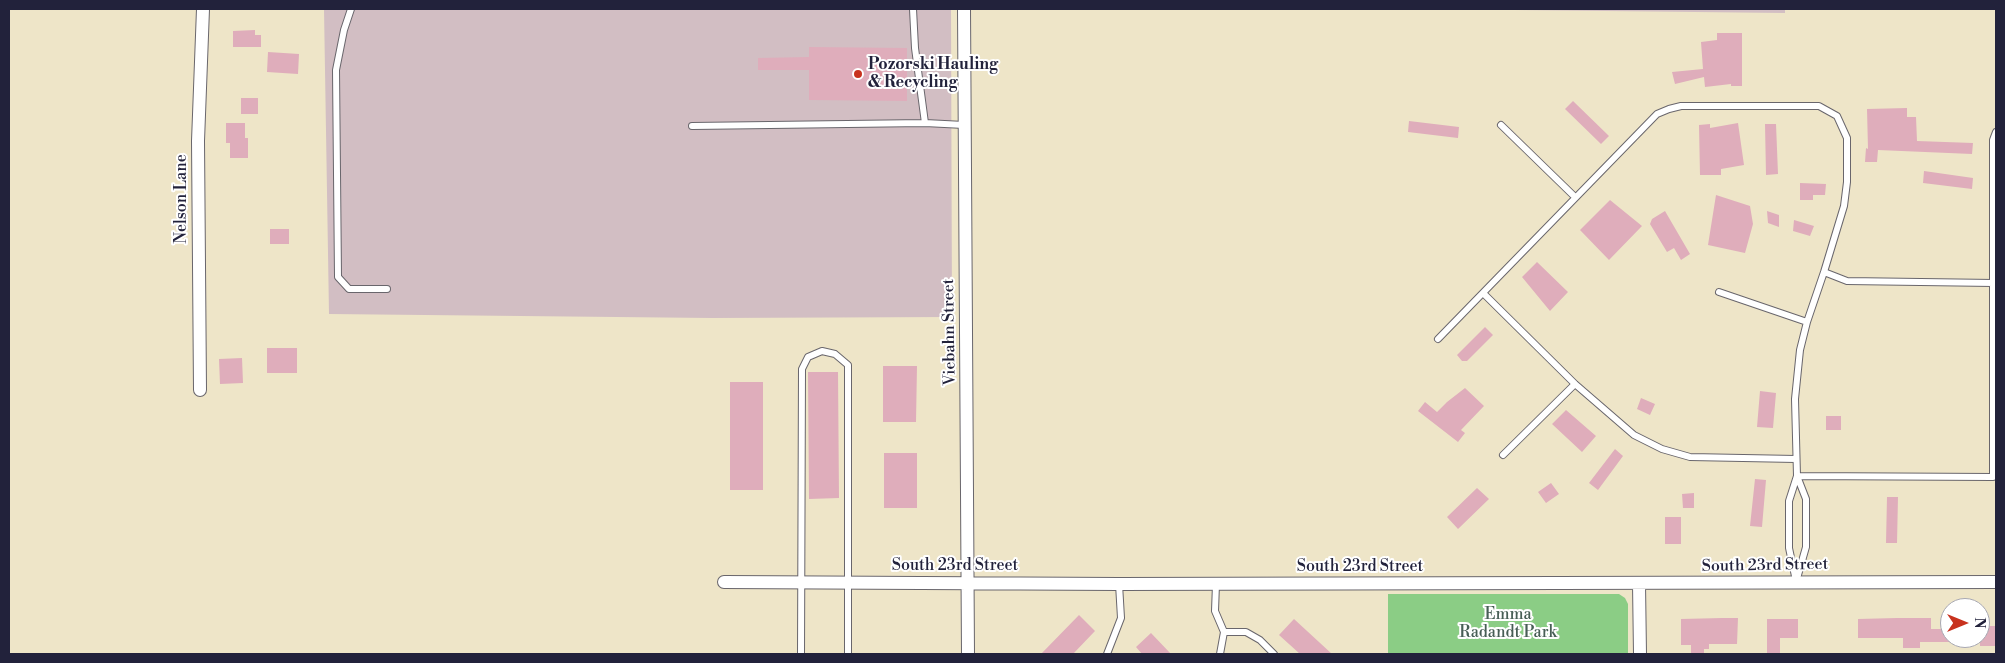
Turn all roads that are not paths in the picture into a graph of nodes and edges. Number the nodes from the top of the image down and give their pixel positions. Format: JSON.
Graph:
{"nodes":[{"id":1,"x":203,"y":9,"type":"edge"},
{"id":2,"x":351,"y":9,"type":"edge"},
{"id":3,"x":913,"y":9,"type":"edge"},
{"id":4,"x":964,"y":9,"type":"edge"},
{"id":5,"x":924,"y":123,"type":"junction"},
{"id":6,"x":964,"y":125,"type":"junction"},
{"id":7,"x":1501,"y":125,"type":"dead end"},
{"id":8,"x":692,"y":126,"type":"dead end"},
{"id":9,"x":1996,"y":132,"type":"edge"},
{"id":10,"x":1575,"y":198,"type":"junction"},
{"id":11,"x":1824,"y":272,"type":"junction"},
{"id":12,"x":1994,"y":284,"type":"junction"},
{"id":13,"x":387,"y":289,"type":"dead end"},
{"id":14,"x":1719,"y":292,"type":"dead end"},
{"id":15,"x":1483,"y":293,"type":"junction"},
{"id":16,"x":1807,"y":322,"type":"junction"},
{"id":17,"x":1438,"y":339,"type":"dead end"},
{"id":18,"x":1575,"y":384,"type":"junction"},
{"id":19,"x":200,"y":390,"type":"dead end"},
{"id":20,"x":1995,"y":402,"type":"edge"},
{"id":21,"x":1503,"y":455,"type":"dead end"},
{"id":22,"x":1796,"y":459,"type":"junction"},
{"id":23,"x":1797,"y":476,"type":"junction"},
{"id":24,"x":724,"y":582,"type":"dead end"},
{"id":25,"x":802,"y":582,"type":"junction"},
{"id":26,"x":847,"y":582,"type":"junction"},
{"id":27,"x":969,"y":582,"type":"junction"},
{"id":28,"x":1796,"y":582,"type":"junction"},
{"id":29,"x":1996,"y":582,"type":"edge"},
{"id":30,"x":1119,"y":584,"type":"junction"},
{"id":31,"x":1216,"y":584,"type":"junction"},
{"id":32,"x":1639,"y":584,"type":"junction"},
{"id":33,"x":1224,"y":632,"type":"junction"},
{"id":34,"x":801,"y":654,"type":"edge"},
{"id":35,"x":848,"y":654,"type":"edge"},
{"id":36,"x":968,"y":654,"type":"edge"},
{"id":37,"x":1107,"y":654,"type":"edge"},
{"id":38,"x":1220,"y":654,"type":"edge"},
{"id":39,"x":1274,"y":654,"type":"edge"},
{"id":40,"x":1640,"y":654,"type":"edge"}],
"edges":[{"from":1,"to":19,"type":"street","name":"Nelson Lane"},
{"from":2,"to":13,"type":"lane"},
{"from":3,"to":5,"type":"lane"},
{"from":4,"to":6,"type":"street","name":"Viebahn Street"},
{"from":5,"to":6,"type":"lane"},
{"from":5,"to":8,"type":"lane"},
{"from":6,"to":27,"type":"street","name":"Viebahn Street"},
{"from":7,"to":10,"type":"lane"},
{"from":9,"to":12,"type":"lane"},
{"from":10,"to":11,"type":"lane"},
{"from":10,"to":15,"type":"lane"},
{"from":11,"to":12,"type":"lane"},
{"from":11,"to":16,"type":"lane"},
{"from":12,"to":20,"type":"lane"},
{"from":14,"to":16,"type":"lane"},
{"from":15,"to":17,"type":"lane"},
{"from":15,"to":18,"type":"lane"},
{"from":16,"to":22,"type":"lane"},
{"from":18,"to":21,"type":"lane"},
{"from":18,"to":22,"type":"lane"},
{"from":20,"to":23,"type":"lane"},
{"from":22,"to":23,"type":"lane"},
{"from":23,"to":28,"type":"lane"},
{"from":23,"to":28,"type":"lane"},
{"from":24,"to":25,"type":"street","name":"South 23rd Street"},
{"from":25,"to":26,"type":"street","name":"South 23rd Street"},
{"from":25,"to":26,"type":"lane"},
{"from":25,"to":34,"type":"lane"},
{"from":26,"to":27,"type":"street","name":"South 23rd Street"},
{"from":26,"to":35,"type":"lane"},
{"from":27,"to":30,"type":"street","name":"South 23rd Street"},
{"from":27,"to":36,"type":"street","name":"Viebahn Street"},
{"from":28,"to":29,"type":"street","name":"South 23rd Street"},
{"from":28,"to":32,"type":"street","name":"South 23rd Street"},
{"from":30,"to":31,"type":"street","name":"South 23rd Street"},
{"from":30,"to":37,"type":"lane"},
{"from":31,"to":32,"type":"street","name":"South 23rd Street"},
{"from":31,"to":33,"type":"lane"},
{"from":32,"to":40,"type":"street"},
{"from":33,"to":38,"type":"lane"},
{"from":33,"to":39,"type":"lane"}]}
